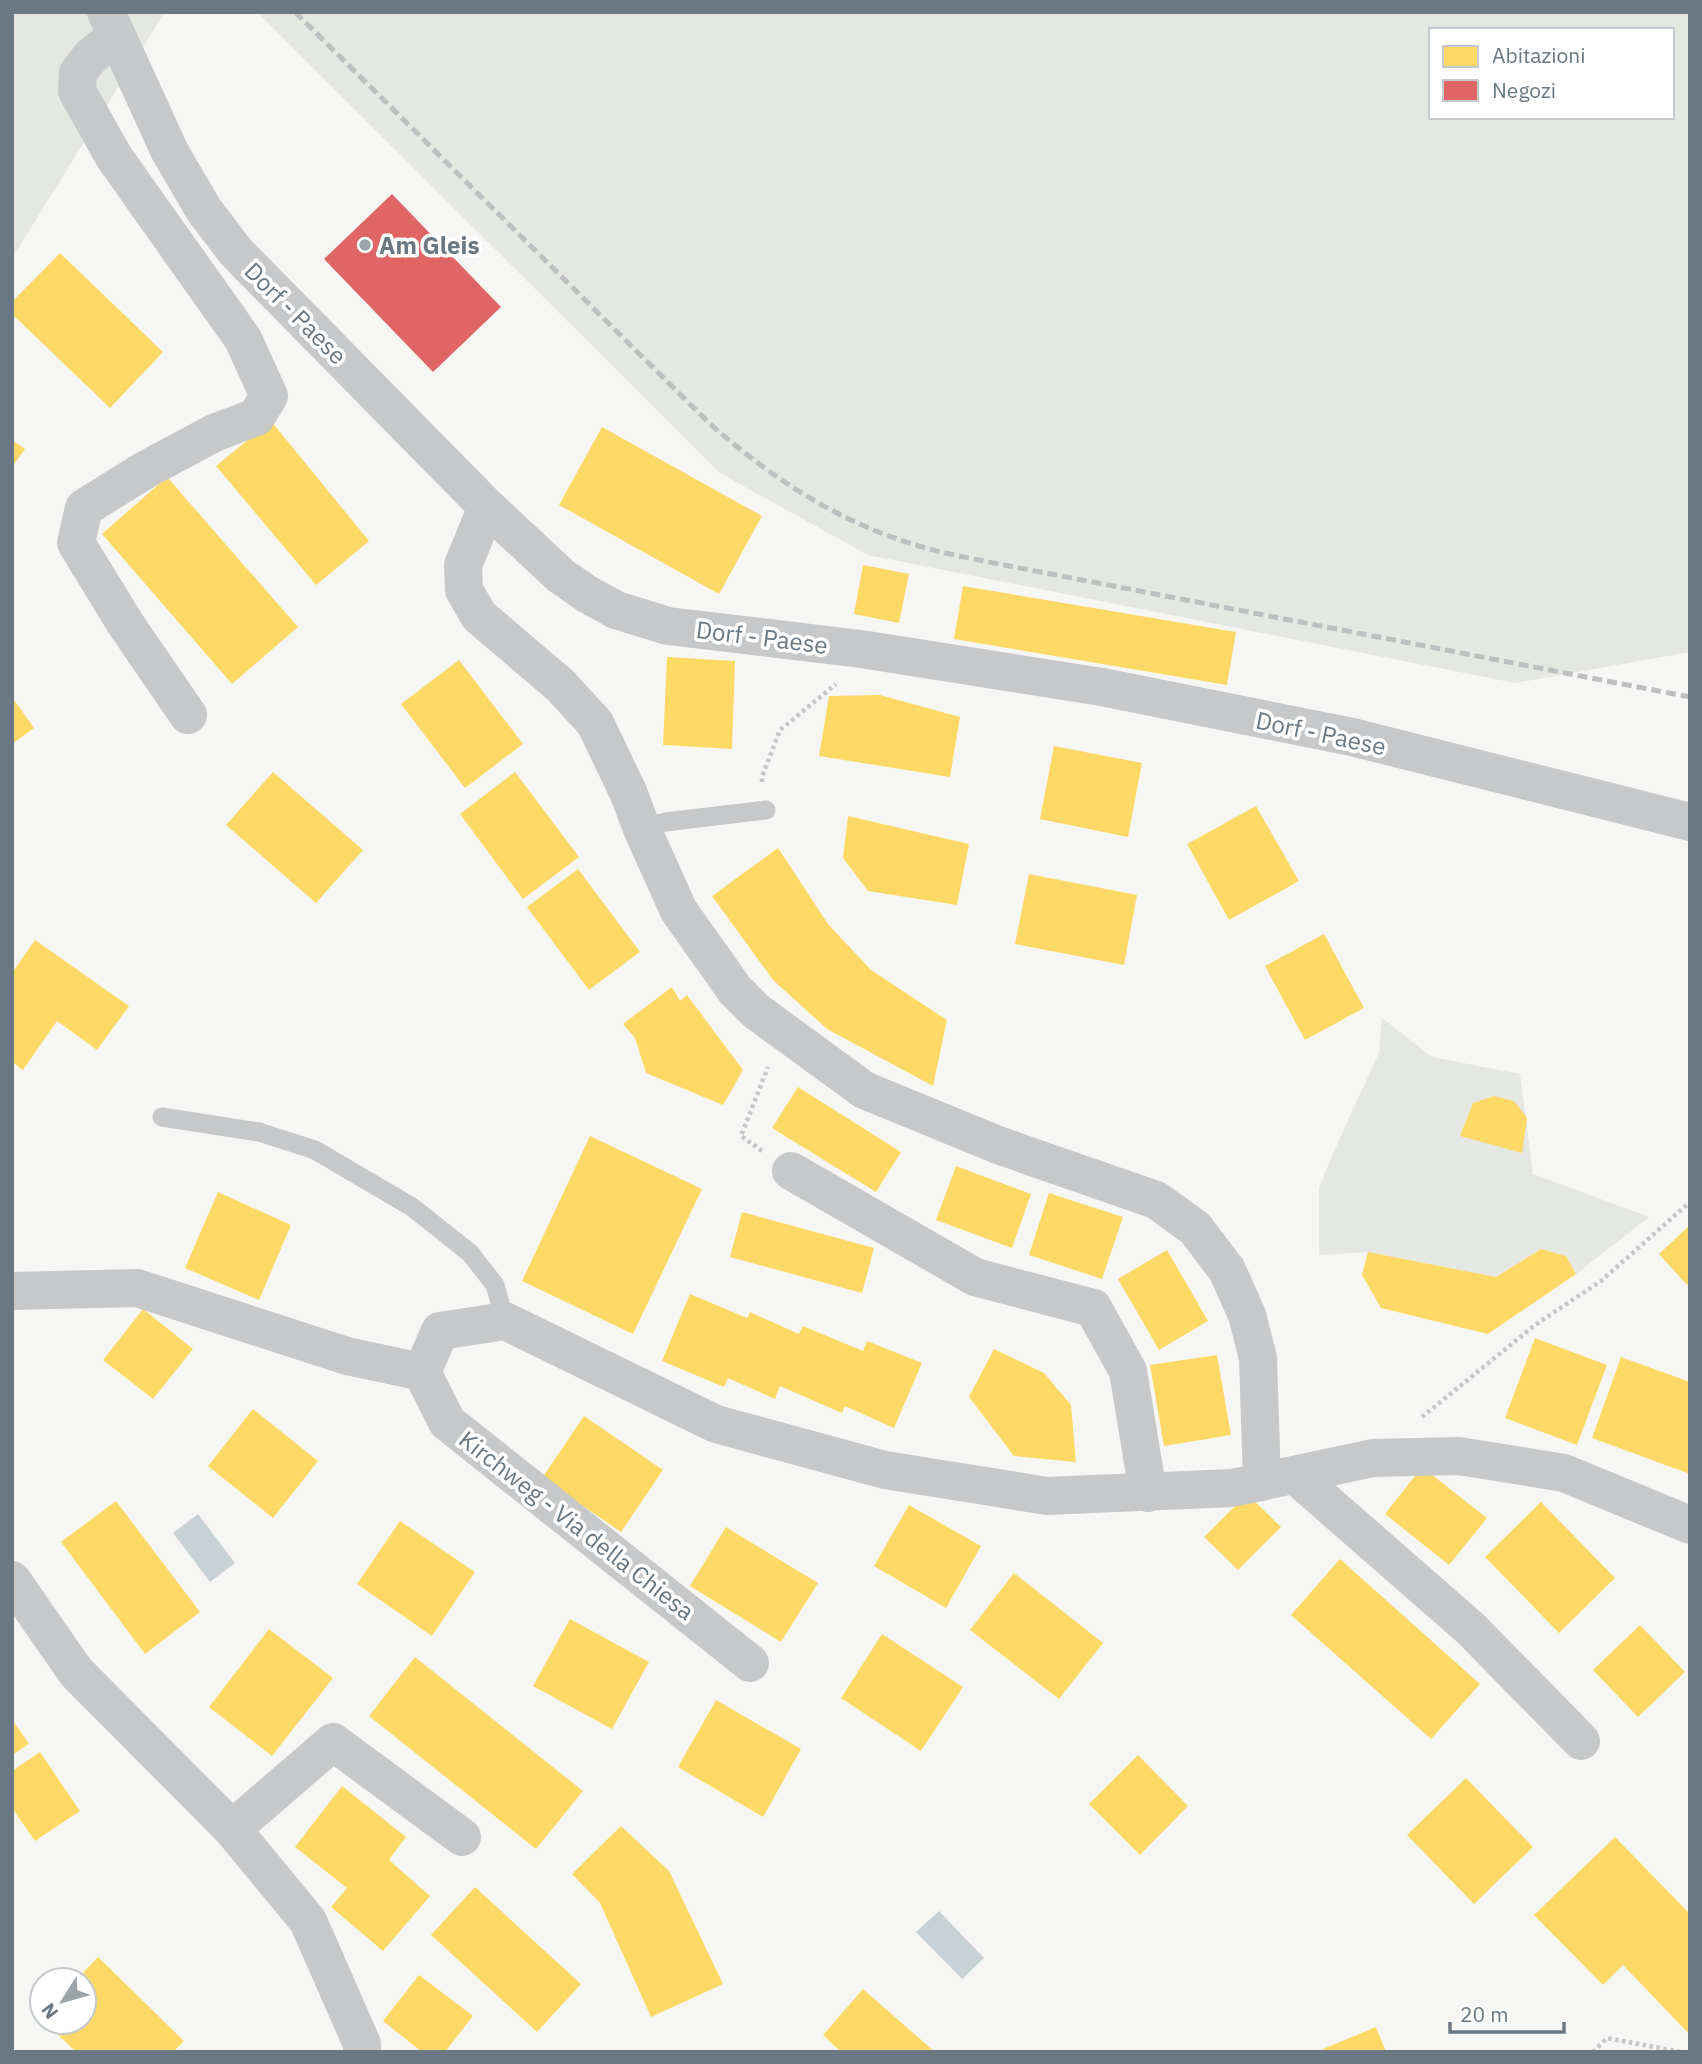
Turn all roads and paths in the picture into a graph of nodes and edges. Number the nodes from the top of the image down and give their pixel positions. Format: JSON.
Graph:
{"nodes":[{"id":1,"x":112,"y":24,"type":"edge"},
{"id":2,"x":487,"y":507,"type":"junction"},
{"id":3,"x":845,"y":677,"type":"dead end"},
{"id":4,"x":188,"y":715,"type":"dead end"},
{"id":5,"x":762,"y":777,"type":"dead end"},
{"id":6,"x":766,"y":810,"type":"dead end"},
{"id":7,"x":1690,"y":822,"type":"edge"},
{"id":8,"x":642,"y":829,"type":"junction"},
{"id":9,"x":771,"y":1059,"type":"dead end"},
{"id":10,"x":162,"y":1117,"type":"dead end"},
{"id":11,"x":741,"y":1136,"type":"dead end"},
{"id":12,"x":791,"y":1171,"type":"dead end"},
{"id":13,"x":1690,"y":1202,"type":"edge"},
{"id":14,"x":12,"y":1291,"type":"edge"},
{"id":15,"x":505,"y":1321,"type":"junction"},
{"id":16,"x":422,"y":1372,"type":"junction"},
{"id":17,"x":1373,"y":1458,"type":"junction"},
{"id":18,"x":1278,"y":1478,"type":"junction"},
{"id":19,"x":1148,"y":1493,"type":"junction"},
{"id":20,"x":1690,"y":1525,"type":"edge"},
{"id":21,"x":12,"y":1580,"type":"edge"},
{"id":22,"x":750,"y":1663,"type":"dead end"},
{"id":23,"x":1581,"y":1741,"type":"dead end"},
{"id":24,"x":232,"y":1829,"type":"junction"},
{"id":25,"x":462,"y":1837,"type":"dead end"},
{"id":26,"x":362,"y":2052,"type":"edge"},
{"id":27,"x":1593,"y":2052,"type":"edge"},
{"id":28,"x":1681,"y":2052,"type":"edge"}],
"edges":[{"from":1,"to":2,"type":"street","name":"Dorf - Paese"},
{"from":1,"to":4,"type":"street"},
{"from":2,"to":7,"type":"street","name":"Dorf - Paese"},
{"from":2,"to":8,"type":"street"},
{"from":3,"to":5,"type":"path"},
{"from":6,"to":8,"type":"lane"},
{"from":8,"to":18,"type":"street"},
{"from":9,"to":11,"type":"path"},
{"from":10,"to":15,"type":"lane"},
{"from":12,"to":19,"type":"street"},
{"from":13,"to":17,"type":"path"},
{"from":14,"to":16,"type":"street"},
{"from":15,"to":16,"type":"street"},
{"from":15,"to":19,"type":"street"},
{"from":16,"to":22,"type":"street","name":"Kirchweg - Via della Chiesa"},
{"from":17,"to":18,"type":"street"},
{"from":17,"to":20,"type":"street"},
{"from":18,"to":19,"type":"street"},
{"from":18,"to":23,"type":"street"},
{"from":21,"to":24,"type":"street"},
{"from":24,"to":25,"type":"street"},
{"from":24,"to":26,"type":"street"},
{"from":27,"to":28,"type":"path"}]}
